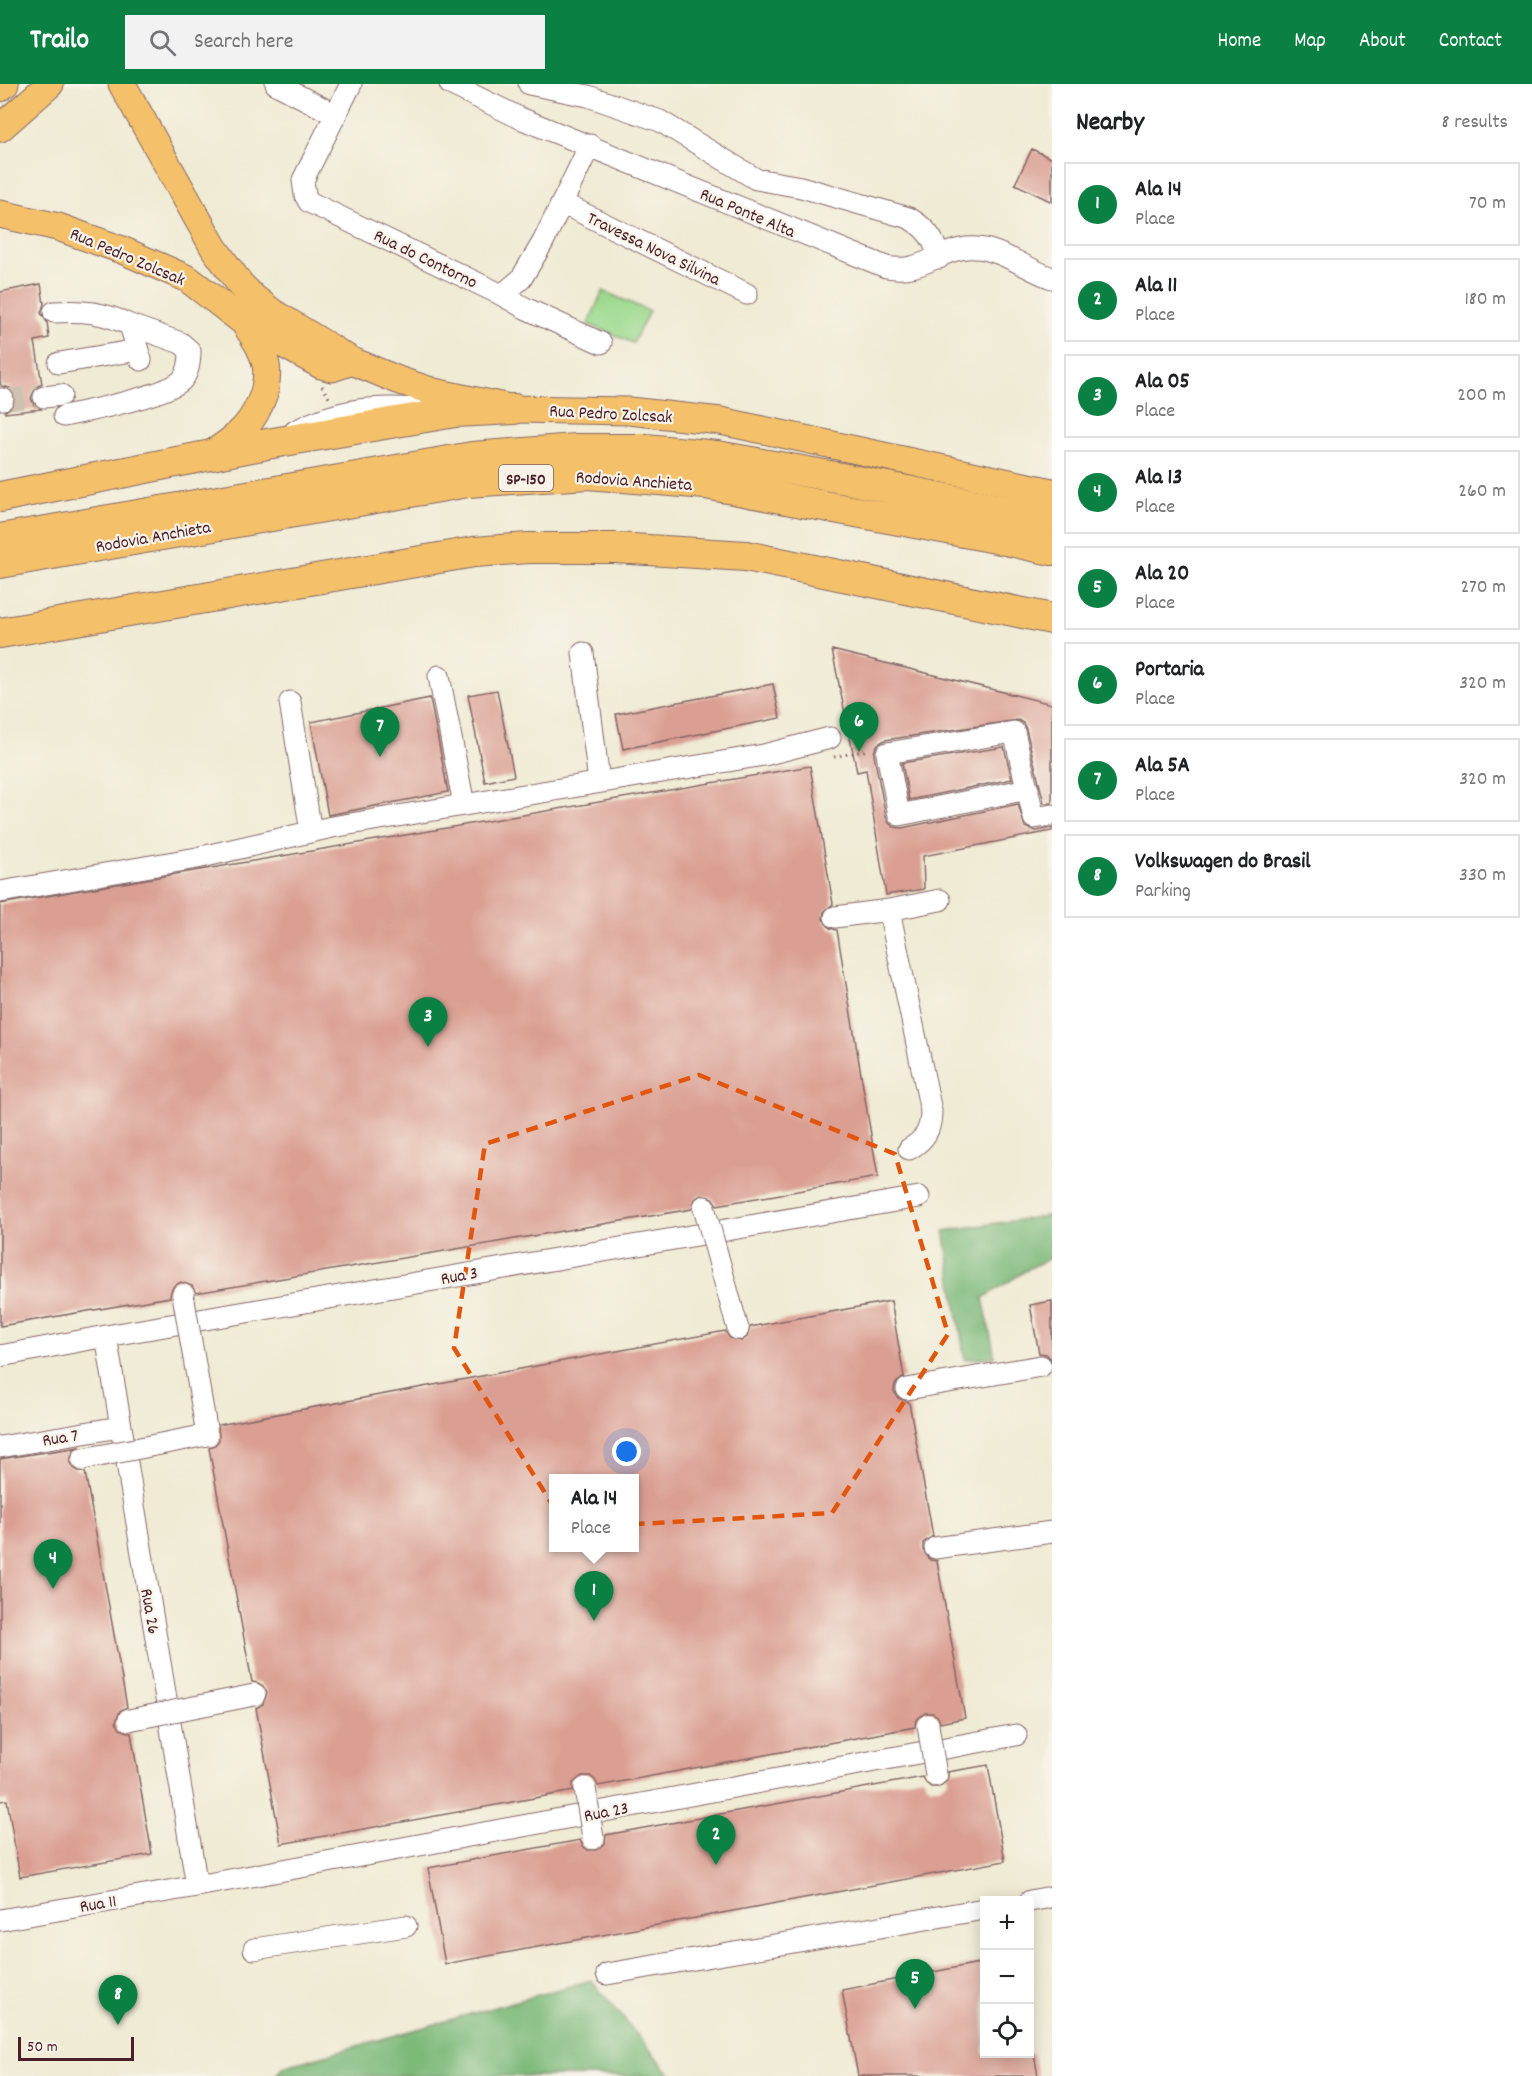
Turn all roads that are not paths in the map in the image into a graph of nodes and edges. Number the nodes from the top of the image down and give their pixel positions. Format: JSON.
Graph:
{"nodes":[{"id":1,"x":4,"y":84,"type":"edge"},
{"id":2,"x":50,"y":84,"type":"edge"},
{"id":3,"x":122,"y":84,"type":"edge"},
{"id":4,"x":276,"y":84,"type":"edge"},
{"id":5,"x":351,"y":84,"type":"edge"},
{"id":6,"x":450,"y":84,"type":"edge"},
{"id":7,"x":529,"y":84,"type":"edge"},
{"id":8,"x":0,"y":88,"type":"edge"},
{"id":9,"x":336,"y":115,"type":"junction"},
{"id":10,"x":0,"y":128,"type":"edge"},
{"id":11,"x":590,"y":145,"type":"junction"},
{"id":12,"x":562,"y":202,"type":"junction"},
{"id":13,"x":0,"y":214,"type":"edge"},
{"id":14,"x":214,"y":248,"type":"junction"},
{"id":15,"x":939,"y":258,"type":"junction"},
{"id":16,"x":1052,"y":278,"type":"edge"},
{"id":17,"x":188,"y":279,"type":"junction"},
{"id":18,"x":747,"y":294,"type":"dead end"},
{"id":19,"x":502,"y":295,"type":"junction"},
{"id":20,"x":54,"y":312,"type":"dead end"},
{"id":21,"x":245,"y":323,"type":"junction"},
{"id":22,"x":130,"y":325,"type":"junction"},
{"id":23,"x":601,"y":343,"type":"dead end"},
{"id":24,"x":352,"y":361,"type":"junction"},
{"id":25,"x":59,"y":363,"type":"dead end"},
{"id":26,"x":56,"y":403,"type":"tunnel mouth"},
{"id":27,"x":514,"y":409,"type":"junction"},
{"id":28,"x":208,"y":456,"type":"junction"},
{"id":29,"x":1052,"y":492,"type":"edge"},
{"id":30,"x":0,"y":497,"type":"edge"},
{"id":31,"x":1052,"y":520,"type":"edge"},
{"id":32,"x":0,"y":539,"type":"edge"},
{"id":33,"x":1052,"y":550,"type":"edge"},
{"id":34,"x":0,"y":563,"type":"edge"},
{"id":35,"x":1052,"y":619,"type":"edge"},
{"id":36,"x":0,"y":633,"type":"edge"},
{"id":37,"x":583,"y":653,"type":"dead end"},
{"id":38,"x":440,"y":676,"type":"dead end"},
{"id":39,"x":290,"y":702,"type":"dead end"},
{"id":40,"x":832,"y":748,"type":"road end"},
{"id":41,"x":599,"y":782,"type":"junction"},
{"id":42,"x":1028,"y":789,"type":"junction"},
{"id":43,"x":464,"y":805,"type":"junction"},
{"id":44,"x":1052,"y":815,"type":"edge"},
{"id":45,"x":311,"y":832,"type":"junction"},
{"id":46,"x":0,"y":892,"type":"edge"},
{"id":47,"x":940,"y":900,"type":"dead end"},
{"id":48,"x":889,"y":910,"type":"junction"},
{"id":49,"x":835,"y":917,"type":"dead end"},
{"id":50,"x":909,"y":1149,"type":"dead end"},
{"id":51,"x":919,"y":1197,"type":"dead end"},
{"id":52,"x":704,"y":1207,"type":"dead end"},
{"id":53,"x":183,"y":1295,"type":"dead end"},
{"id":54,"x":738,"y":1329,"type":"dead end"},
{"id":55,"x":106,"y":1336,"type":"junction"},
{"id":56,"x":0,"y":1356,"type":"edge"},
{"id":57,"x":1041,"y":1366,"type":"dead end"},
{"id":58,"x":907,"y":1389,"type":"dead end"},
{"id":59,"x":120,"y":1427,"type":"junction"},
{"id":60,"x":0,"y":1447,"type":"edge"},
{"id":61,"x":83,"y":1459,"type":"dead end"},
{"id":62,"x":1052,"y":1532,"type":"edge"},
{"id":63,"x":935,"y":1548,"type":"dead end"},
{"id":64,"x":254,"y":1695,"type":"dead end"},
{"id":65,"x":129,"y":1719,"type":"dead end"},
{"id":66,"x":928,"y":1725,"type":"dead end"},
{"id":67,"x":1016,"y":1735,"type":"dead end"},
{"id":68,"x":936,"y":1775,"type":"dead end"},
{"id":69,"x":585,"y":1788,"type":"dead end"},
{"id":70,"x":593,"y":1838,"type":"dead end"},
{"id":71,"x":197,"y":1886,"type":"junction"},
{"id":72,"x":980,"y":1910,"type":"edge"},
{"id":73,"x":0,"y":1920,"type":"edge"},
{"id":74,"x":406,"y":1926,"type":"dead end"},
{"id":75,"x":254,"y":1949,"type":"dead end"},
{"id":76,"x":607,"y":1974,"type":"dead end"}],
"edges":[{"from":1,"to":8,"type":"main road"},
{"from":2,"to":10,"type":"main road"},
{"from":3,"to":14,"type":"main road","name":"Rua Pedro Zolcsak"},
{"from":4,"to":9,"type":"street"},
{"from":5,"to":9,"type":"street","name":"Rua do Contorno"},
{"from":6,"to":11,"type":"street","name":"Rua Ponte Alta"},
{"from":7,"to":15,"type":"street"},
{"from":9,"to":19,"type":"street","name":"Rua do Contorno"},
{"from":11,"to":12,"type":"street"},
{"from":11,"to":15,"type":"street","name":"Rua Ponte Alta"},
{"from":12,"to":18,"type":"street","name":"Travessa Nova Silvina"},
{"from":12,"to":19,"type":"street"},
{"from":13,"to":17,"type":"main road","name":"Rua Pedro Zolcsak"},
{"from":14,"to":17,"type":"main road"},
{"from":14,"to":24,"type":"main road","name":"Rua Pedro Zolcsak"},
{"from":15,"to":16,"type":"street","name":"Rua Ponte Alta"},
{"from":17,"to":21,"type":"main road","name":"Rua Pedro Zolcsak"},
{"from":19,"to":23,"type":"street","name":"Rua do Contorno"},
{"from":20,"to":22,"type":"street"},
{"from":21,"to":24,"type":"main road"},
{"from":21,"to":28,"type":"main road"},
{"from":22,"to":25,"type":"street"},
{"from":22,"to":26,"type":"street"},
{"from":24,"to":27,"type":"main road","name":"Rua Pedro Zolcsak"},
{"from":27,"to":28,"type":"highway"},
{"from":27,"to":29,"type":"main road","name":"Rua Pedro Zolcsak"},
{"from":28,"to":30,"type":"highway"},
{"from":31,"to":32,"type":"highway","name":"Rodovia Anchieta","number":"SP-150"},
{"from":33,"to":34,"type":"highway","name":"Rodovia Anchieta","number":"SP-150"},
{"from":35,"to":36,"type":"highway"},
{"from":37,"to":41,"type":"street"},
{"from":38,"to":43,"type":"street"},
{"from":39,"to":45,"type":"street"},
{"from":40,"to":41,"type":"street"},
{"from":41,"to":43,"type":"street"},
{"from":42,"to":42,"type":"street"},
{"from":42,"to":44,"type":"street"},
{"from":43,"to":45,"type":"street"},
{"from":45,"to":46,"type":"street"},
{"from":47,"to":48,"type":"street"},
{"from":48,"to":49,"type":"street"},
{"from":48,"to":50,"type":"street"},
{"from":51,"to":55,"type":"street","name":"Rua 3"},
{"from":52,"to":54,"type":"street","bridge":true},
{"from":53,"to":61,"type":"street","bridge":true},
{"from":55,"to":56,"type":"street","name":"Rua 3"},
{"from":55,"to":59,"type":"street","name":"Rua 26"},
{"from":57,"to":58,"type":"street"},
{"from":59,"to":60,"type":"street","name":"Rua 7"},
{"from":59,"to":71,"type":"street","name":"Rua 26"},
{"from":62,"to":63,"type":"street"},
{"from":64,"to":65,"type":"street","bridge":true},
{"from":66,"to":68,"type":"street","bridge":true},
{"from":67,"to":71,"type":"street","name":"Rua 23"},
{"from":69,"to":70,"type":"street","bridge":true},
{"from":71,"to":73,"type":"street","name":"Rua 11"},
{"from":72,"to":76,"type":"street"},
{"from":74,"to":75,"type":"street"}]}
